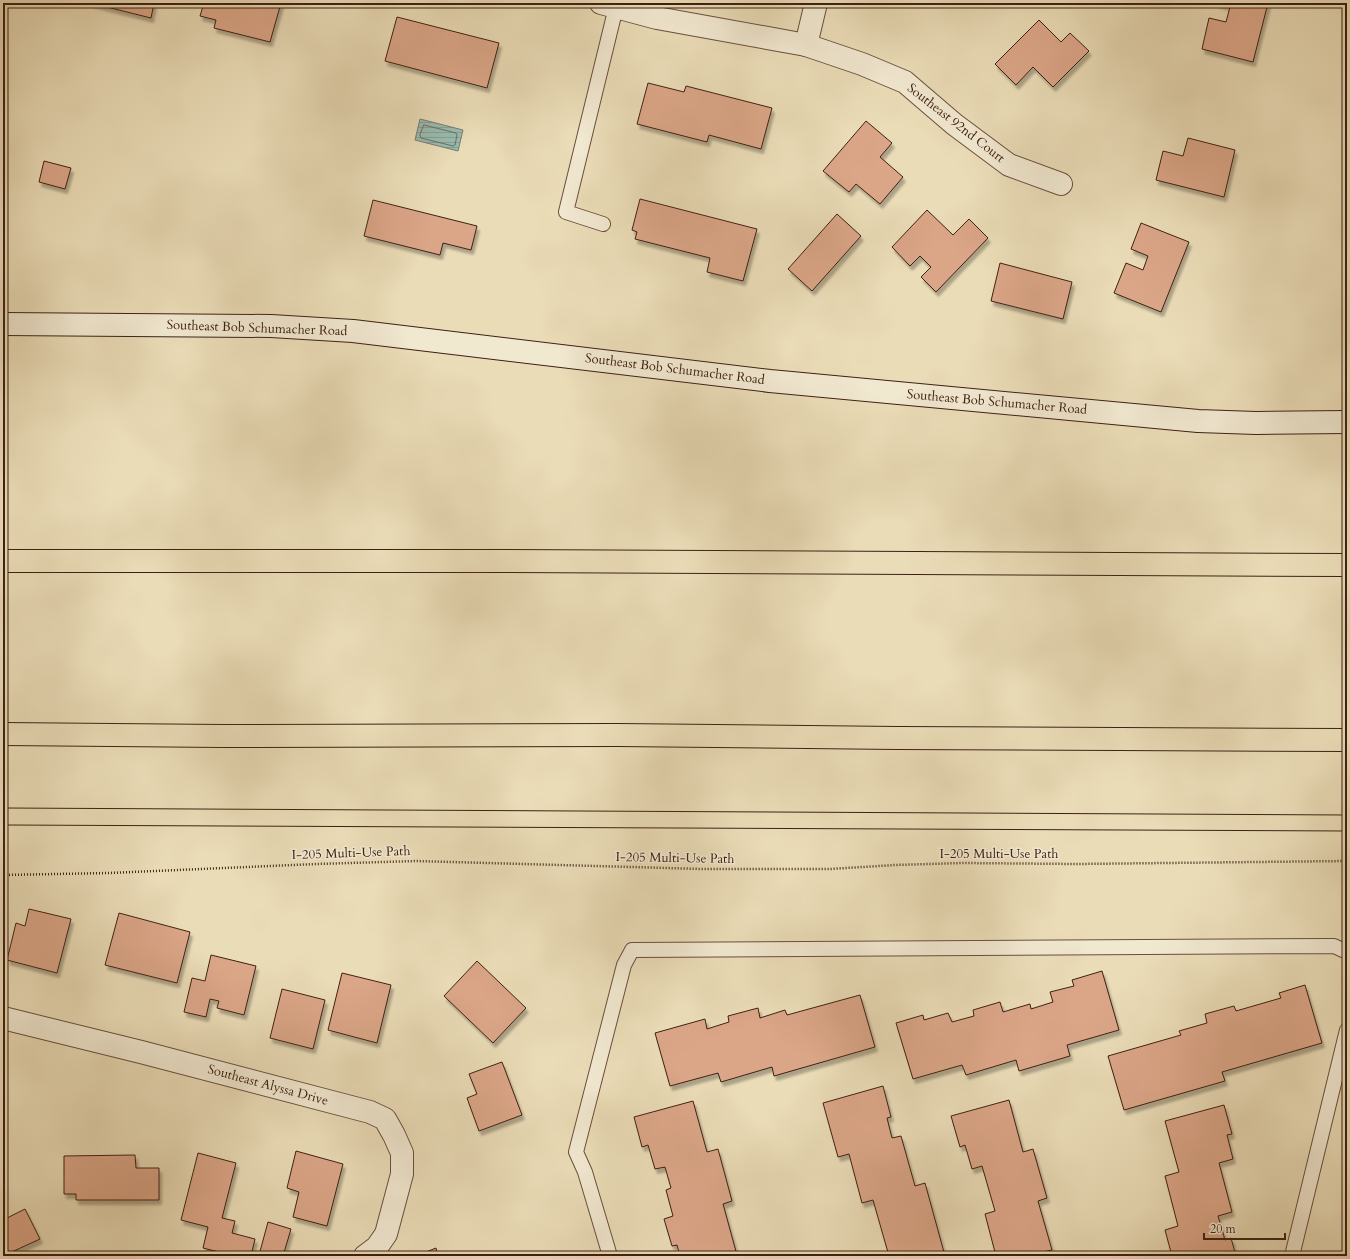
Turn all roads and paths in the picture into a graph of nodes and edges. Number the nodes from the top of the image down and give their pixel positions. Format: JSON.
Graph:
{"nodes":[{"id":1,"x":816,"y":3,"type":"edge"},
{"id":2,"x":609,"y":5,"type":"edge"},
{"id":3,"x":806,"y":45,"type":"junction"},
{"id":4,"x":1061,"y":184,"type":"dead end"},
{"id":5,"x":603,"y":224,"type":"dead end"},
{"id":6,"x":3,"y":324,"type":"edge"},
{"id":7,"x":1347,"y":422,"type":"edge"},
{"id":8,"x":3,"y":561,"type":"edge"},
{"id":9,"x":1347,"y":565,"type":"edge"},
{"id":10,"x":3,"y":734,"type":"edge"},
{"id":11,"x":1347,"y":740,"type":"edge"},
{"id":12,"x":1347,"y":861,"type":"edge"},
{"id":13,"x":3,"y":875,"type":"edge"},
{"id":14,"x":1347,"y":952,"type":"edge"},
{"id":15,"x":3,"y":1018,"type":"edge"},
{"id":16,"x":1347,"y":1030,"type":"edge"},
{"id":17,"x":365,"y":1256,"type":"edge"},
{"id":18,"x":610,"y":1256,"type":"edge"},
{"id":19,"x":1292,"y":1256,"type":"edge"}],
"edges":[{"from":1,"to":3,"type":"main road"},
{"from":2,"to":3,"type":"main road","name":"Southeast 92nd Court"},
{"from":2,"to":5,"type":"lane"},
{"from":3,"to":4,"type":"main road","name":"Southeast 92nd Court"},
{"from":6,"to":7,"type":"main road","name":"Southeast Bob Schumacher Road"},
{"from":8,"to":9,"type":"highway"},
{"from":10,"to":11,"type":"highway"},
{"from":12,"to":13,"type":"path","name":"I-205 Multi-Use Path"},
{"from":14,"to":18,"type":"lane"},
{"from":15,"to":17,"type":"main road","name":"Southeast Alyssa Drive"},
{"from":16,"to":19,"type":"lane"}]}
